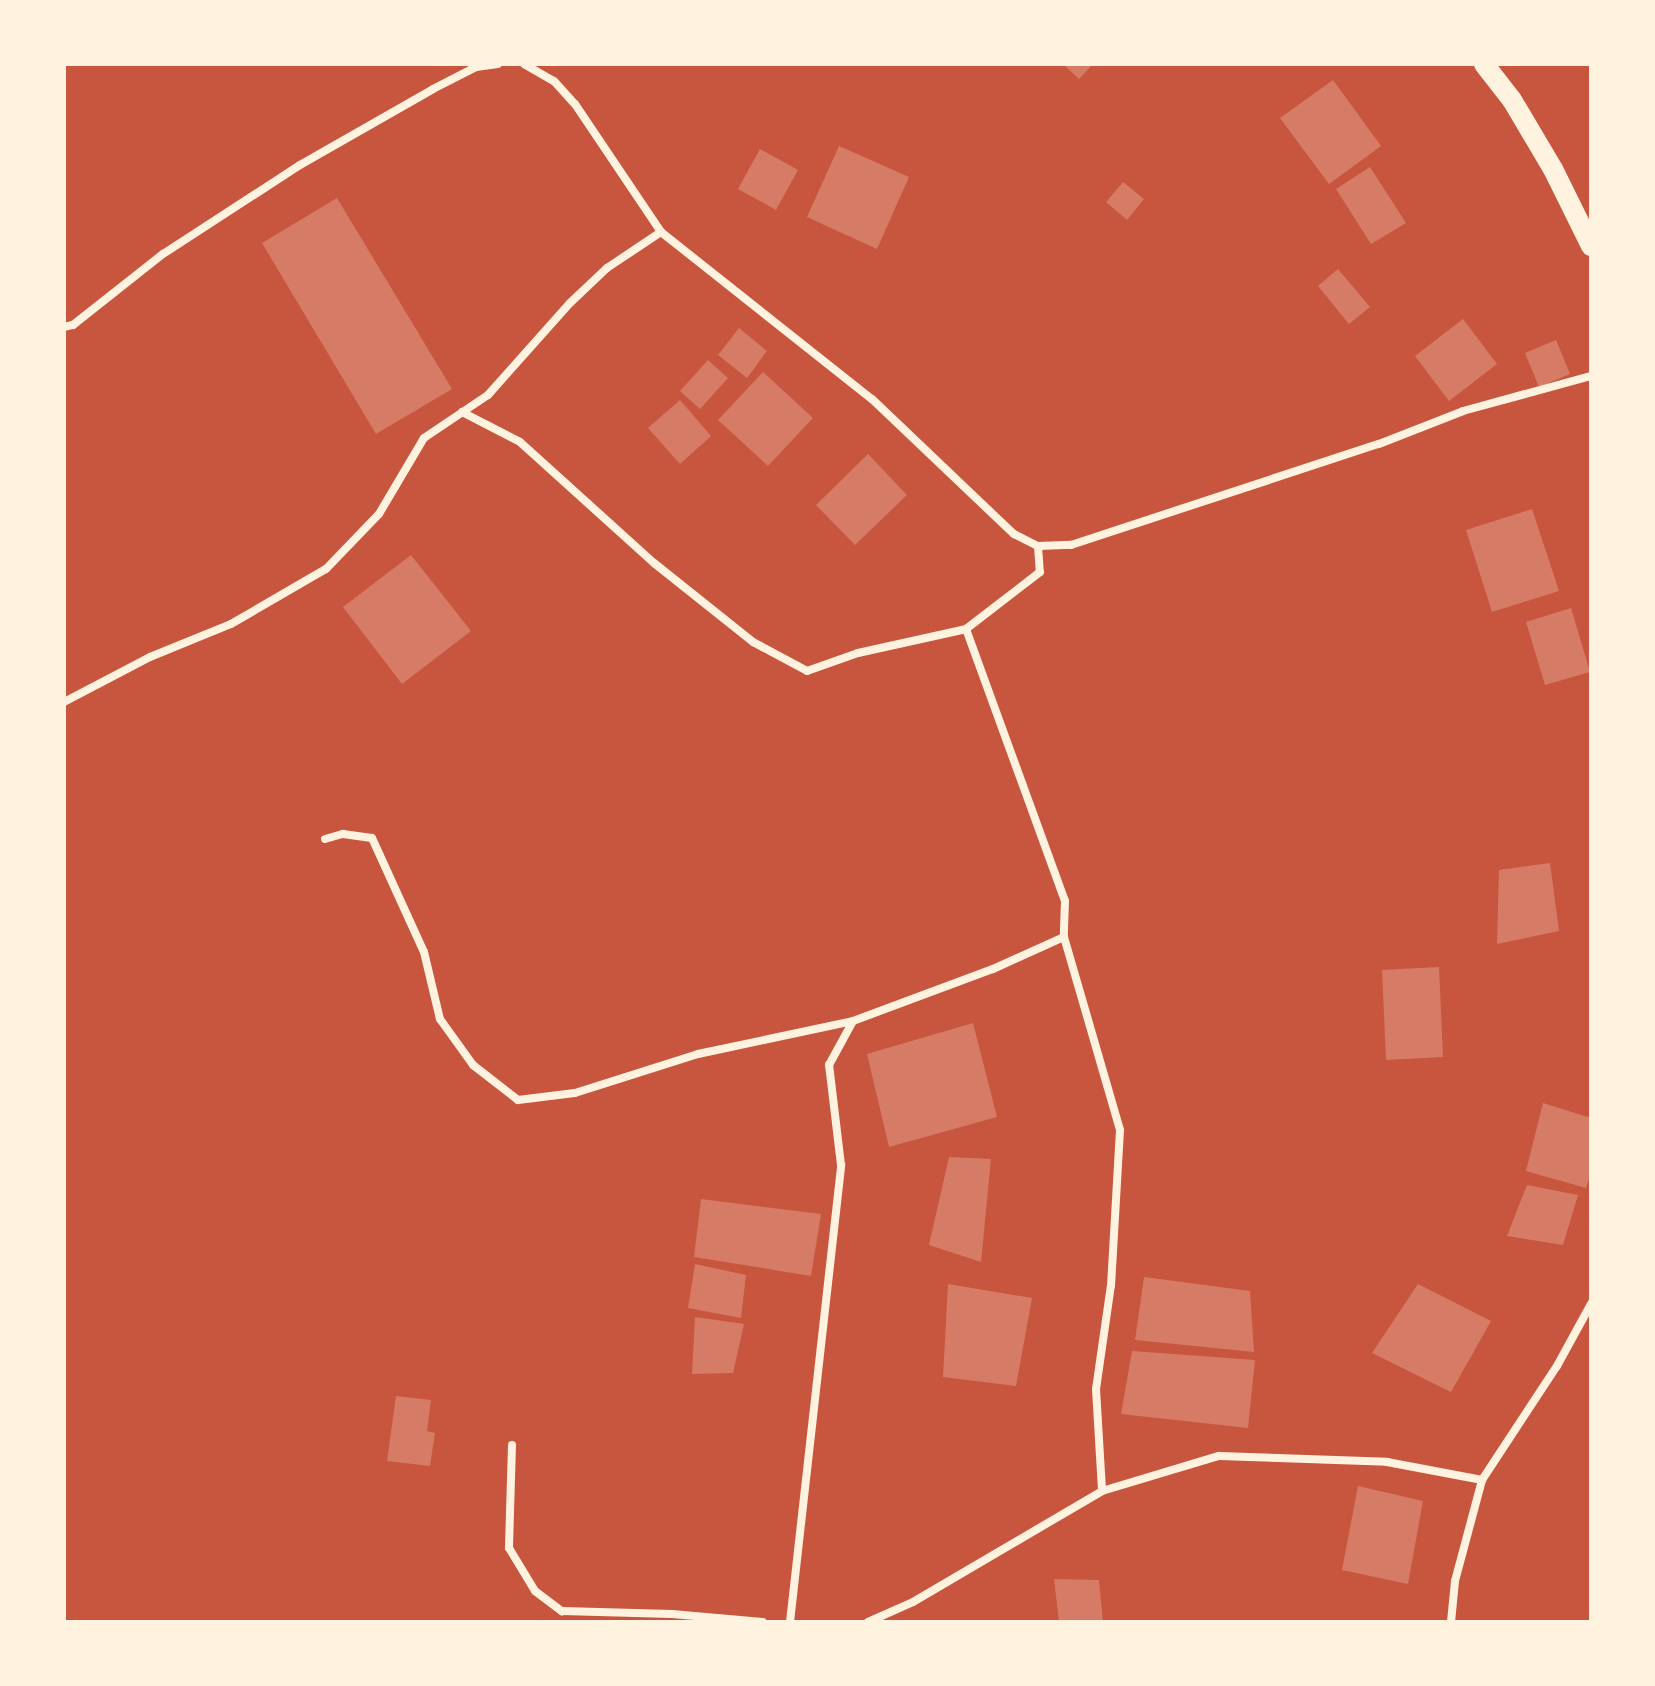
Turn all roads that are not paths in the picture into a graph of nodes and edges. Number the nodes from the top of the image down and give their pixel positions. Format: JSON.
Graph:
{"nodes":[{"id":1,"x":498,"y":64,"type":"edge"},
{"id":2,"x":524,"y":64,"type":"edge"},
{"id":3,"x":1484,"y":64,"type":"edge"},
{"id":4,"x":661,"y":232,"type":"junction"},
{"id":5,"x":1591,"y":246,"type":"edge"},
{"id":6,"x":64,"y":327,"type":"edge"},
{"id":7,"x":1591,"y":376,"type":"edge"},
{"id":8,"x":462,"y":412,"type":"junction"},
{"id":9,"x":1038,"y":546,"type":"junction"},
{"id":10,"x":966,"y":629,"type":"junction"},
{"id":11,"x":64,"y":702,"type":"edge"},
{"id":12,"x":325,"y":839,"type":"dead end"},
{"id":13,"x":1064,"y":937,"type":"junction"},
{"id":14,"x":853,"y":1021,"type":"junction"},
{"id":15,"x":1591,"y":1304,"type":"edge"},
{"id":16,"x":512,"y":1445,"type":"dead end"},
{"id":17,"x":1482,"y":1480,"type":"junction"},
{"id":18,"x":1102,"y":1491,"type":"junction"},
{"id":19,"x":763,"y":1622,"type":"edge"},
{"id":20,"x":790,"y":1622,"type":"edge"},
{"id":21,"x":868,"y":1622,"type":"edge"},
{"id":22,"x":1451,"y":1622,"type":"edge"}],
"edges":[{"from":1,"to":6,"type":"street"},
{"from":2,"to":4,"type":"street"},
{"from":3,"to":5,"type":"main road"},
{"from":4,"to":8,"type":"street"},
{"from":4,"to":9,"type":"street"},
{"from":7,"to":9,"type":"street"},
{"from":8,"to":10,"type":"street"},
{"from":8,"to":11,"type":"street"},
{"from":9,"to":10,"type":"street"},
{"from":10,"to":13,"type":"street"},
{"from":12,"to":14,"type":"street"},
{"from":13,"to":14,"type":"street"},
{"from":13,"to":18,"type":"street"},
{"from":14,"to":20,"type":"street"},
{"from":15,"to":17,"type":"street"},
{"from":16,"to":19,"type":"street"},
{"from":17,"to":18,"type":"street"},
{"from":17,"to":22,"type":"street"},
{"from":18,"to":21,"type":"street"}]}
